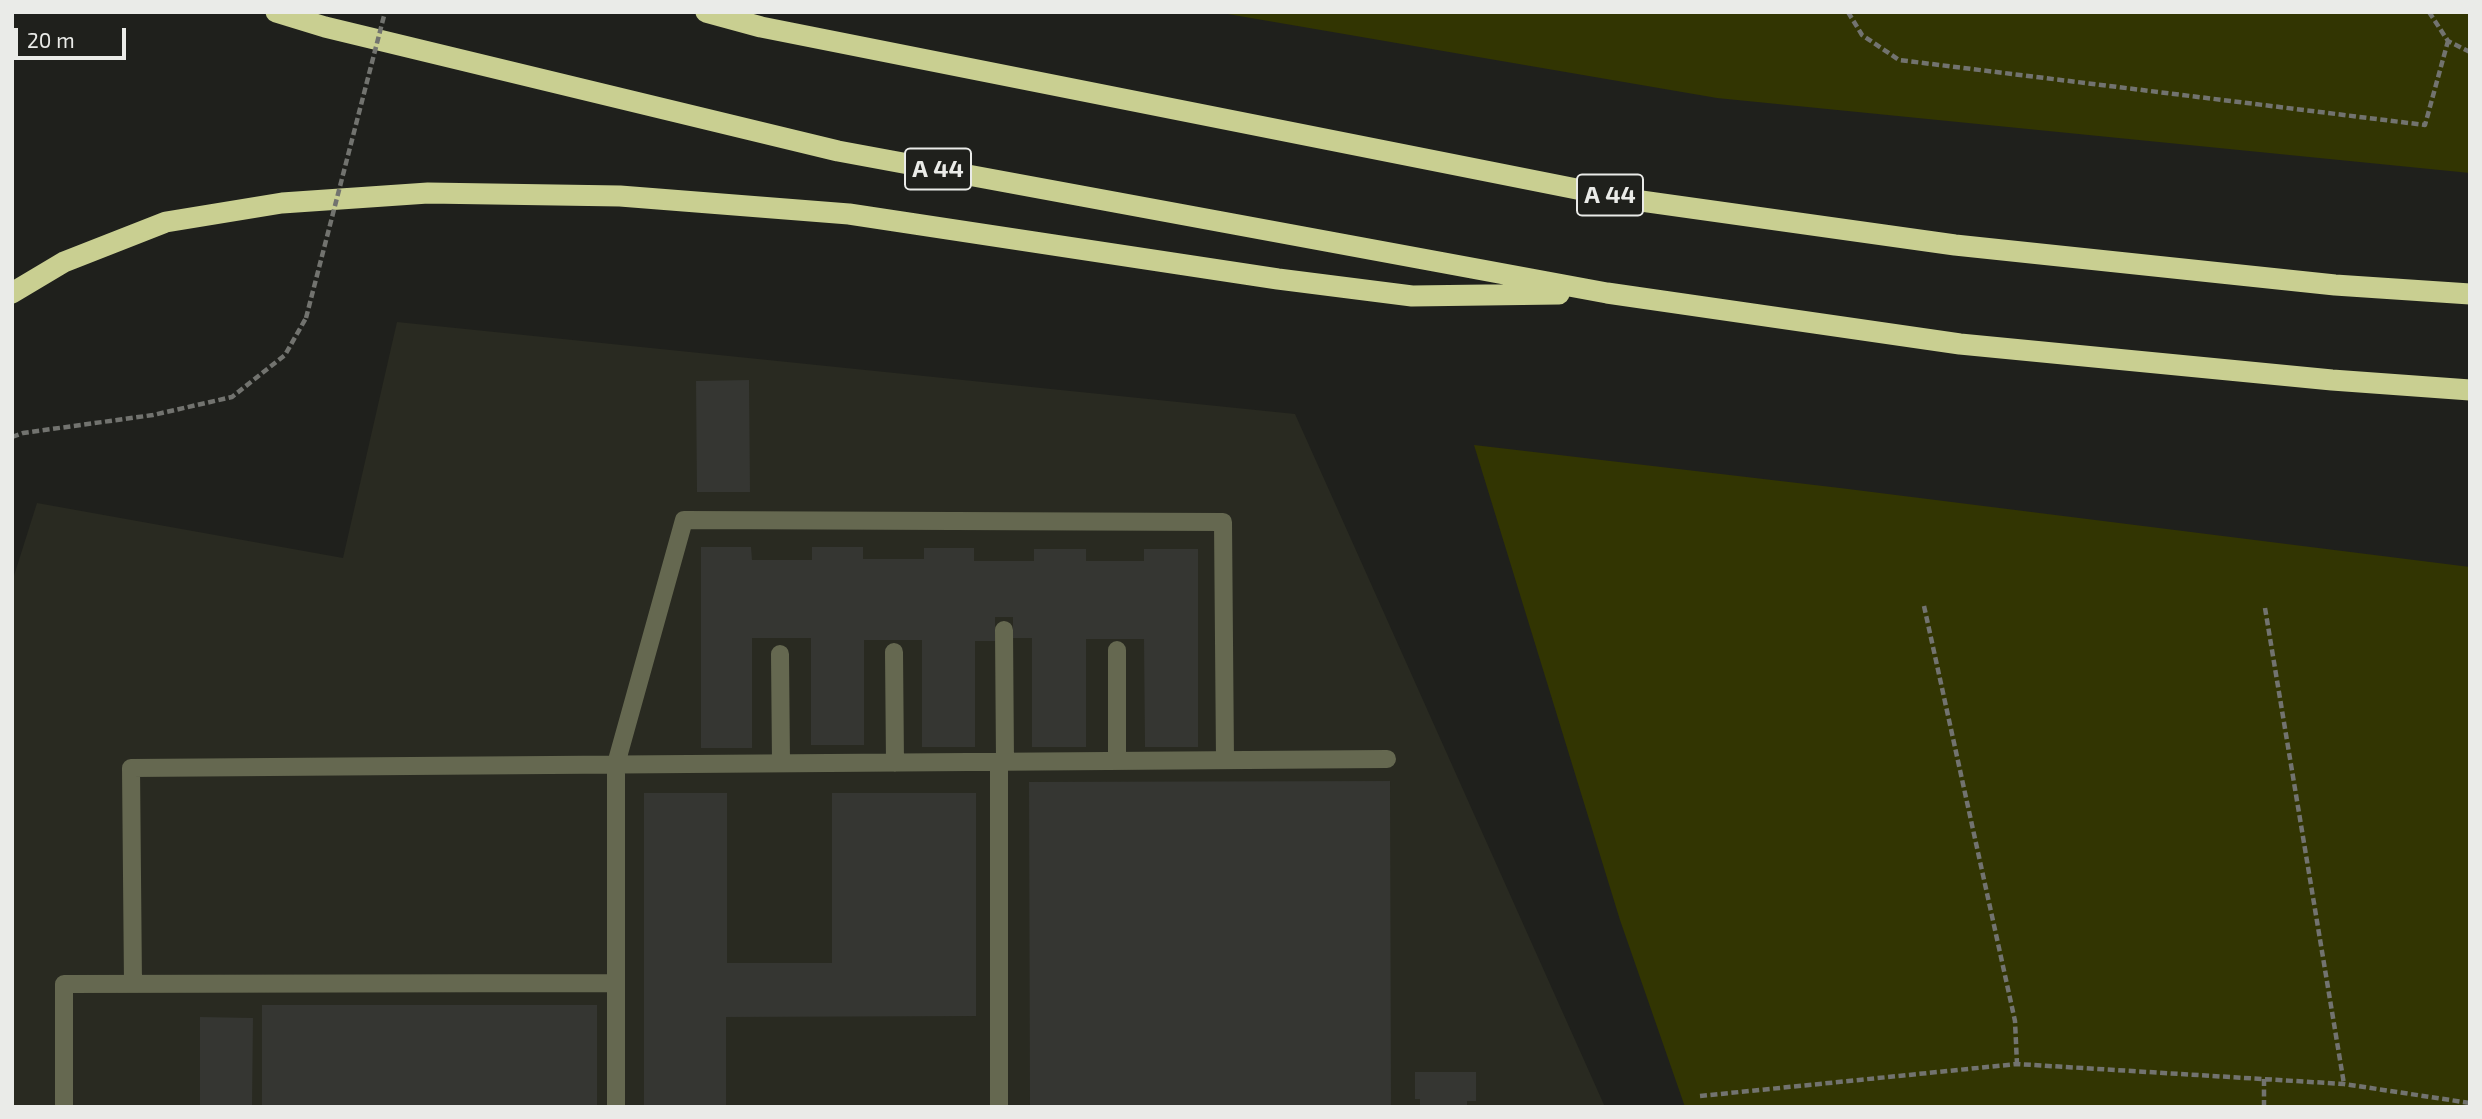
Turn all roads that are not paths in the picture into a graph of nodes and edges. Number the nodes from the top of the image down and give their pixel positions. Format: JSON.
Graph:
{"nodes":[{"id":1,"x":275,"y":12,"type":"edge"},
{"id":2,"x":706,"y":12,"type":"edge"},
{"id":3,"x":12,"y":293,"type":"edge"},
{"id":4,"x":1607,"y":293,"type":"junction"},
{"id":5,"x":2470,"y":294,"type":"edge"},
{"id":6,"x":2470,"y":390,"type":"edge"},
{"id":7,"x":1004,"y":630,"type":"dead end"},
{"id":8,"x":1116,"y":650,"type":"dead end"},
{"id":9,"x":894,"y":652,"type":"dead end"},
{"id":10,"x":780,"y":654,"type":"dead end"},
{"id":11,"x":1387,"y":759,"type":"dead end"},
{"id":12,"x":1225,"y":760,"type":"junction"},
{"id":13,"x":1117,"y":761,"type":"junction"},
{"id":14,"x":1002,"y":762,"type":"junction"},
{"id":15,"x":781,"y":763,"type":"junction"},
{"id":16,"x":895,"y":763,"type":"junction"},
{"id":17,"x":616,"y":764,"type":"junction"},
{"id":18,"x":616,"y":983,"type":"junction"},
{"id":19,"x":133,"y":984,"type":"junction"},
{"id":20,"x":64,"y":1107,"type":"edge"},
{"id":21,"x":616,"y":1107,"type":"edge"},
{"id":22,"x":999,"y":1107,"type":"edge"}],
"edges":[{"from":1,"to":4,"type":"highway","number":"A 44"},
{"from":2,"to":5,"type":"highway","number":"A 44"},
{"from":3,"to":4,"type":"highway"},
{"from":4,"to":6,"type":"highway","number":"A 44"},
{"from":7,"to":14,"type":"lane"},
{"from":8,"to":13,"type":"lane"},
{"from":9,"to":16,"type":"lane"},
{"from":10,"to":15,"type":"lane"},
{"from":11,"to":12,"type":"lane"},
{"from":12,"to":13,"type":"lane"},
{"from":12,"to":17,"type":"lane"},
{"from":13,"to":14,"type":"lane"},
{"from":14,"to":16,"type":"lane"},
{"from":14,"to":22,"type":"lane"},
{"from":15,"to":16,"type":"lane"},
{"from":15,"to":17,"type":"lane"},
{"from":17,"to":18,"type":"lane"},
{"from":17,"to":19,"type":"lane"},
{"from":18,"to":19,"type":"lane"},
{"from":18,"to":21,"type":"lane"},
{"from":19,"to":20,"type":"lane"}]}
